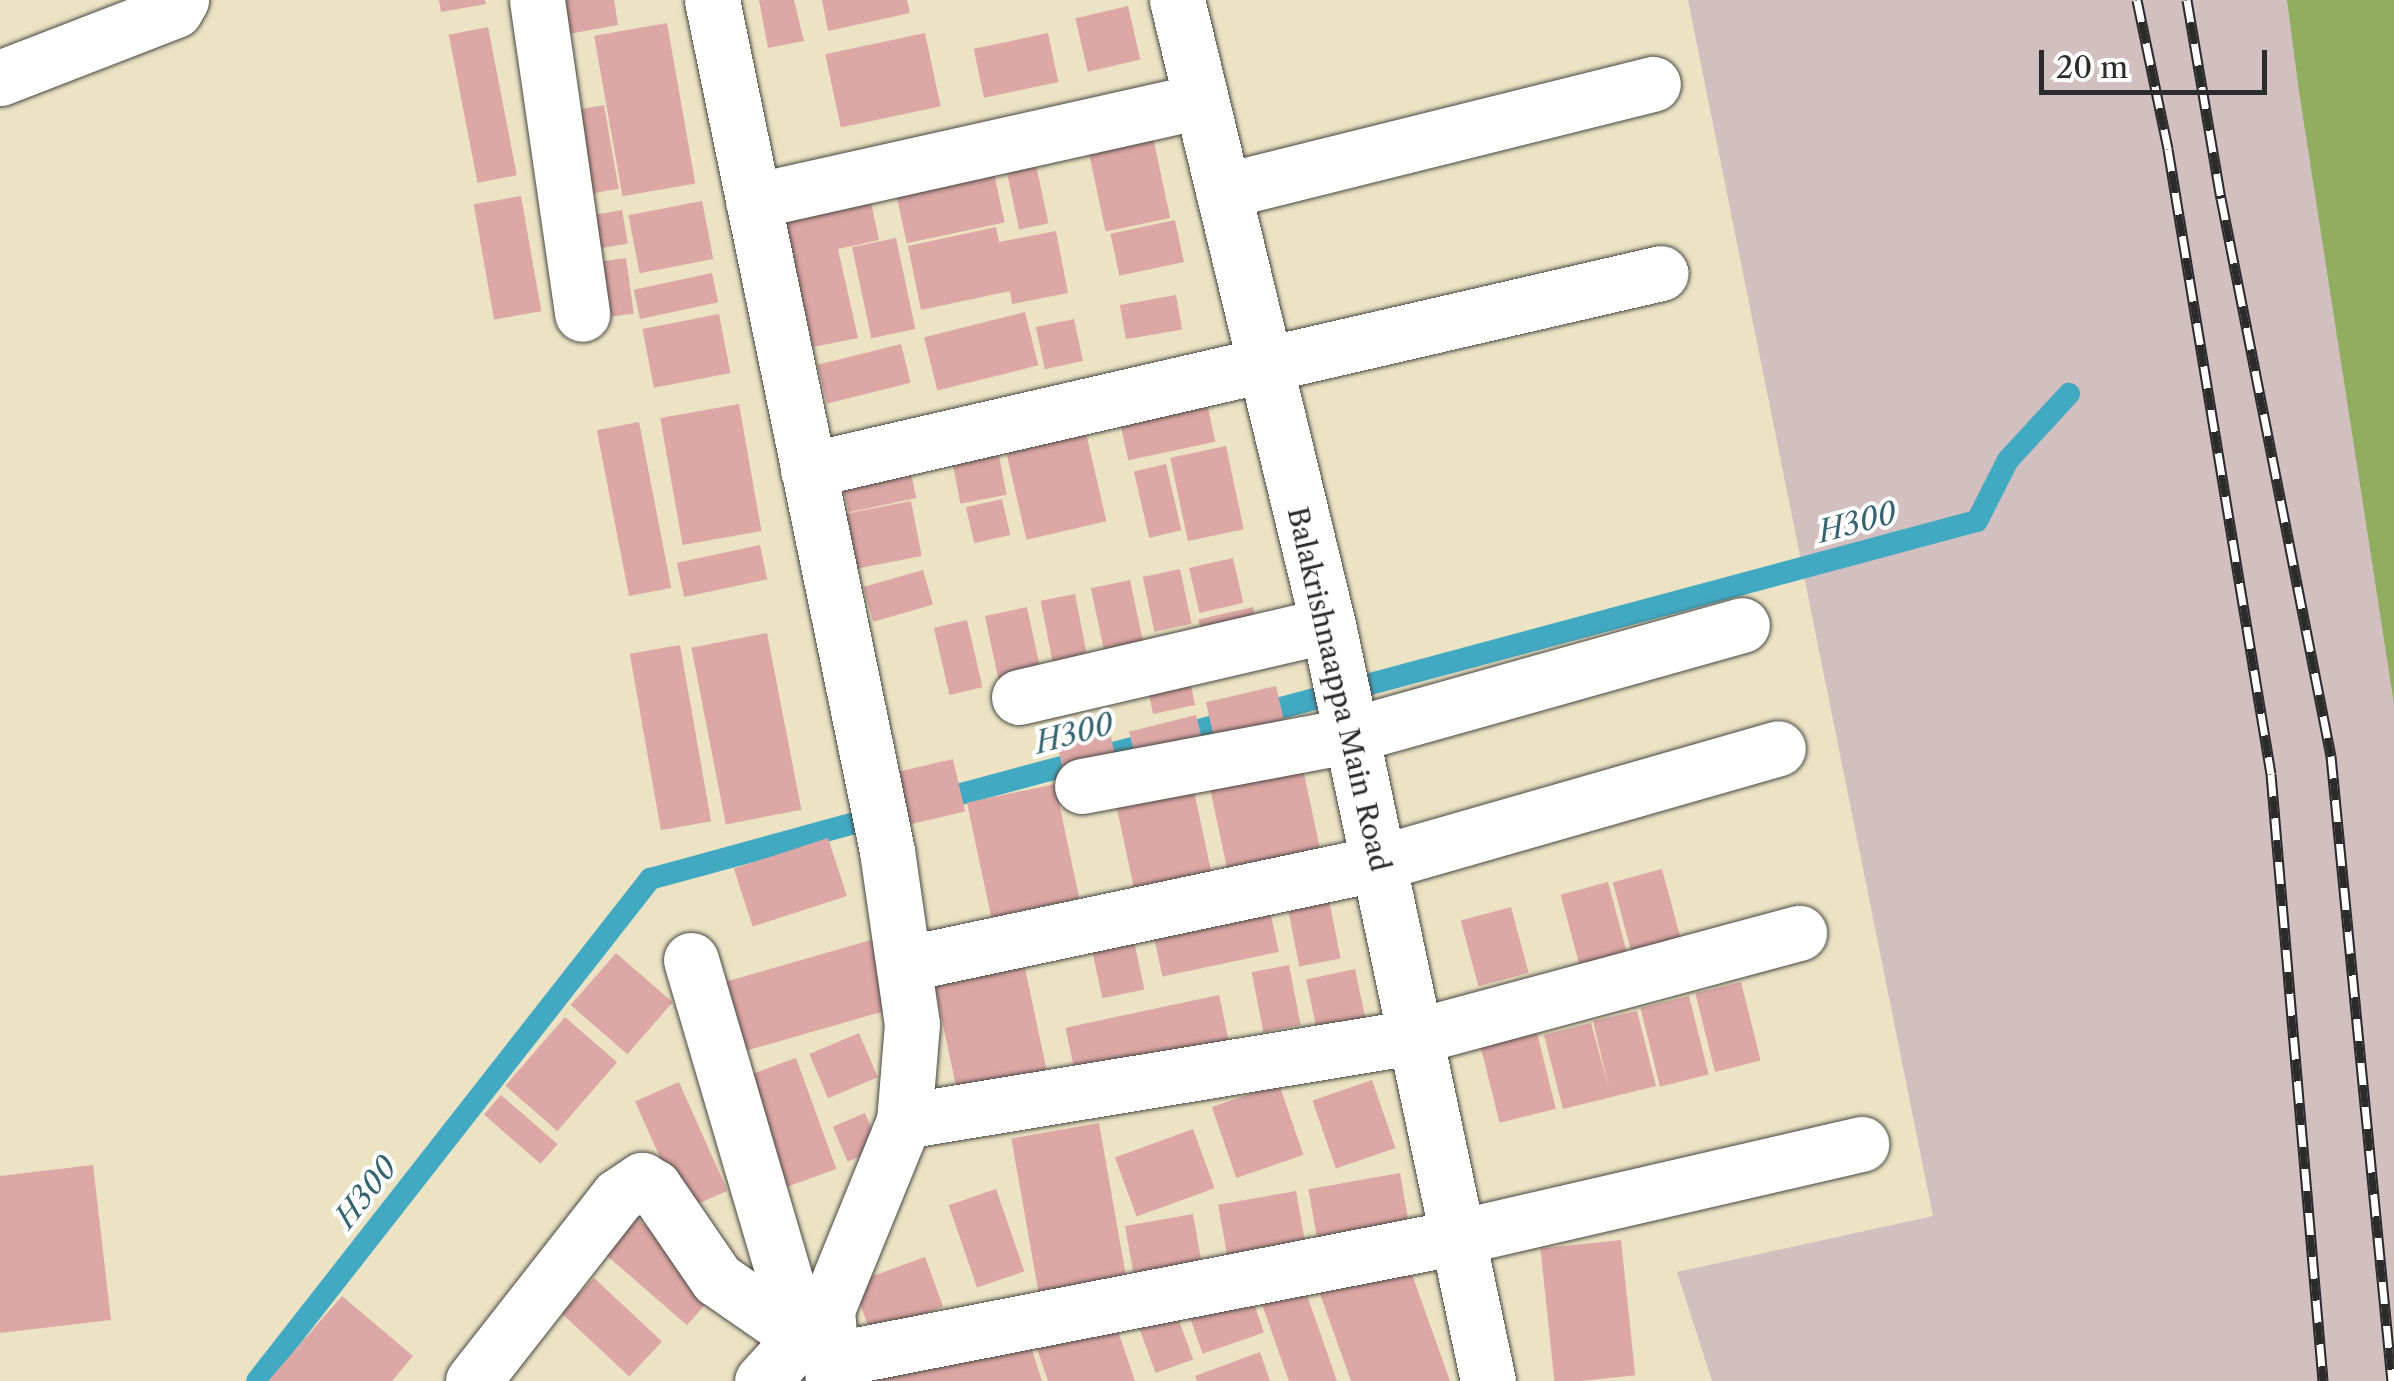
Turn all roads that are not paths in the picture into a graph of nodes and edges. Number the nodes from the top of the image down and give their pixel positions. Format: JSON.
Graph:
{"nodes":[{"id":1,"x":181,"y":0,"type":"edge"},
{"id":2,"x":536,"y":0,"type":"edge"},
{"id":3,"x":712,"y":0,"type":"edge"},
{"id":4,"x":1177,"y":0,"type":"edge"},
{"id":5,"x":0,"y":78,"type":"edge"},
{"id":6,"x":1653,"y":84,"type":"dead end"},
{"id":7,"x":1201,"y":101,"type":"junction"},
{"id":8,"x":1223,"y":191,"type":"junction"},
{"id":9,"x":754,"y":201,"type":"junction"},
{"id":10,"x":1661,"y":273,"type":"dead end"},
{"id":11,"x":582,"y":314,"type":"dead end"},
{"id":12,"x":1264,"y":362,"type":"junction"},
{"id":13,"x":808,"y":470,"type":"junction"},
{"id":14,"x":1742,"y":625,"type":"dead end"},
{"id":15,"x":1331,"y":639,"type":"junction"},
{"id":16,"x":1018,"y":698,"type":"dead end"},
{"id":17,"x":1350,"y":731,"type":"junction"},
{"id":18,"x":1778,"y":748,"type":"dead end"},
{"id":19,"x":1082,"y":786,"type":"dead end"},
{"id":20,"x":1378,"y":863,"type":"junction"},
{"id":21,"x":1798,"y":933,"type":"dead end"},
{"id":22,"x":692,"y":960,"type":"dead end"},
{"id":23,"x":904,"y":964,"type":"junction"},
{"id":24,"x":1413,"y":1037,"type":"junction"},
{"id":25,"x":904,"y":1121,"type":"junction"},
{"id":26,"x":1861,"y":1144,"type":"dead end"},
{"id":27,"x":1458,"y":1237,"type":"junction"},
{"id":28,"x":823,"y":1347,"type":"edge"},
{"id":29,"x":473,"y":1381,"type":"edge"},
{"id":30,"x":762,"y":1381,"type":"edge"},
{"id":31,"x":1488,"y":1381,"type":"edge"}],
"edges":[{"from":1,"to":5,"type":"street"},
{"from":2,"to":11,"type":"street"},
{"from":3,"to":9,"type":"street"},
{"from":4,"to":7,"type":"street","name":"Balakrishnaappa Main Road"},
{"from":6,"to":8,"type":"street"},
{"from":7,"to":8,"type":"street","name":"Balakrishnaappa Main Road"},
{"from":7,"to":9,"type":"street"},
{"from":8,"to":12,"type":"street","name":"Balakrishnaappa Main Road"},
{"from":9,"to":13,"type":"street"},
{"from":10,"to":12,"type":"street"},
{"from":12,"to":13,"type":"street"},
{"from":12,"to":15,"type":"street","name":"Balakrishnaappa Main Road"},
{"from":13,"to":23,"type":"street"},
{"from":14,"to":17,"type":"street"},
{"from":15,"to":16,"type":"street"},
{"from":15,"to":17,"type":"street","name":"Balakrishnaappa Main Road"},
{"from":17,"to":19,"type":"street"},
{"from":17,"to":20,"type":"street","name":"Balakrishnaappa Main Road"},
{"from":18,"to":20,"type":"street"},
{"from":20,"to":23,"type":"street"},
{"from":20,"to":24,"type":"street","name":"Balakrishnaappa Main Road"},
{"from":21,"to":24,"type":"street"},
{"from":22,"to":28,"type":"street"},
{"from":23,"to":25,"type":"street"},
{"from":24,"to":25,"type":"street"},
{"from":24,"to":27,"type":"street","name":"Balakrishnaappa Main Road"},
{"from":25,"to":28,"type":"street"},
{"from":26,"to":27,"type":"street"},
{"from":27,"to":28,"type":"street"},
{"from":27,"to":31,"type":"street","name":"Balakrishnaappa Main Road"},
{"from":28,"to":29,"type":"street"},
{"from":28,"to":30,"type":"street"}]}
